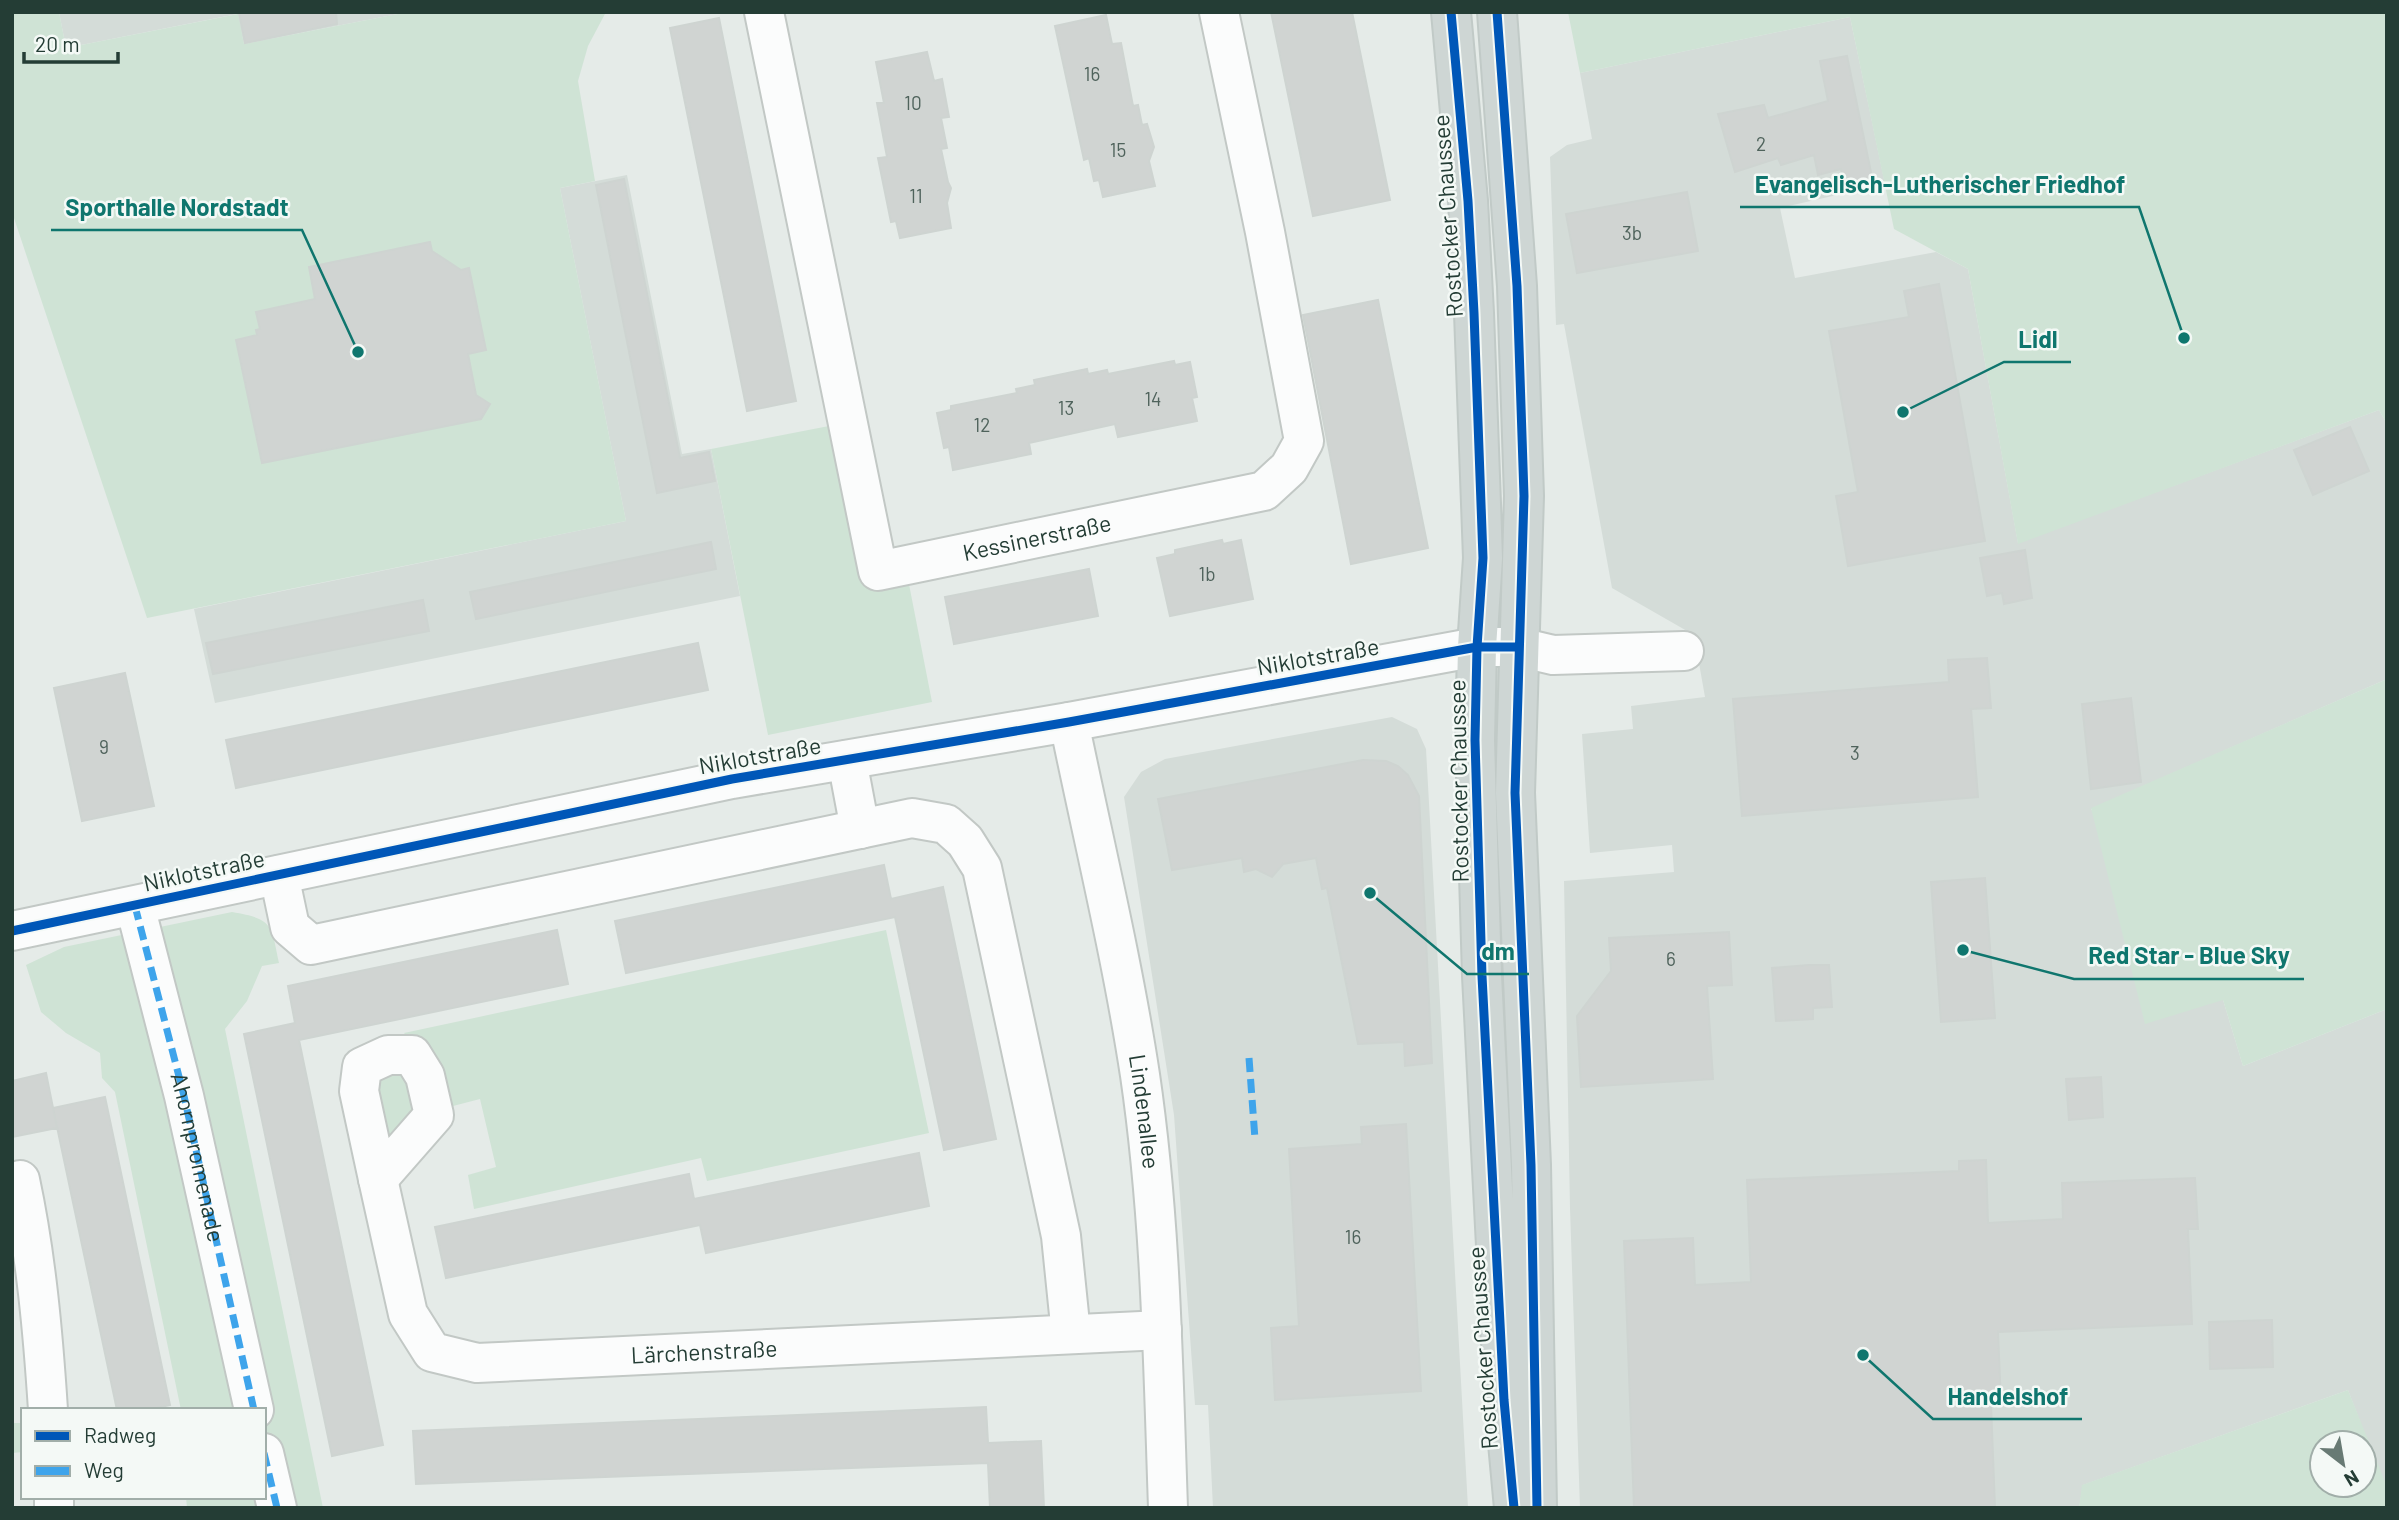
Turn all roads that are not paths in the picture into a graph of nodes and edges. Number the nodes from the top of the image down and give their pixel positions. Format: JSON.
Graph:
{"nodes":[{"id":1,"x":764,"y":12,"type":"edge"},
{"id":2,"x":1219,"y":12,"type":"edge"},
{"id":3,"x":1451,"y":12,"type":"edge"},
{"id":4,"x":1497,"y":12,"type":"edge"},
{"id":5,"x":1477,"y":647,"type":"junction"},
{"id":6,"x":1519,"y":647,"type":"junction"},
{"id":7,"x":1684,"y":651,"type":"dead end"},
{"id":8,"x":1069,"y":722,"type":"junction"},
{"id":9,"x":847,"y":760,"type":"junction"},
{"id":10,"x":860,"y":829,"type":"junction"},
{"id":11,"x":279,"y":875,"type":"junction"},
{"id":12,"x":135,"y":906,"type":"junction"},
{"id":13,"x":12,"y":931,"type":"edge"},
{"id":14,"x":378,"y":1179,"type":"dead end"},
{"id":15,"x":20,"y":1180,"type":"dead end"},
{"id":16,"x":1162,"y":1330,"type":"junction"},
{"id":17,"x":1071,"y":1334,"type":"junction"},
{"id":18,"x":48,"y":1408,"type":"edge"},
{"id":19,"x":254,"y":1408,"type":"edge"},
{"id":20,"x":266,"y":1461,"type":"edge"},
{"id":21,"x":277,"y":1508,"type":"edge"},
{"id":22,"x":1168,"y":1508,"type":"edge"},
{"id":23,"x":1514,"y":1508,"type":"edge"},
{"id":24,"x":1537,"y":1508,"type":"edge"}],
"edges":[{"from":1,"to":2,"type":"street","name":"Kessinerstraße"},
{"from":3,"to":5,"type":"main road","name":"Rostocker Chaussee"},
{"from":4,"to":6,"type":"main road","name":"Rostocker Chaussee"},
{"from":5,"to":6,"type":"street","name":"Niklotstraße"},
{"from":5,"to":8,"type":"street","name":"Niklotstraße"},
{"from":5,"to":23,"type":"main road","name":"Rostocker Chaussee"},
{"from":6,"to":7,"type":"street","name":"Niklotstraße"},
{"from":6,"to":24,"type":"main road","name":"Rostocker Chaussee"},
{"from":8,"to":9,"type":"street","name":"Niklotstraße"},
{"from":8,"to":16,"type":"street","name":"Lindenallee"},
{"from":9,"to":10,"type":"street"},
{"from":9,"to":11,"type":"street","name":"Niklotstraße"},
{"from":10,"to":11,"type":"street"},
{"from":10,"to":17,"type":"street"},
{"from":11,"to":12,"type":"street","name":"Niklotstraße"},
{"from":12,"to":13,"type":"street","name":"Niklotstraße"},
{"from":12,"to":19,"type":"street","name":"Ahornpromenade"},
{"from":14,"to":17,"type":"street","name":"Lärchenstraße"},
{"from":15,"to":18,"type":"street"},
{"from":16,"to":17,"type":"street","name":"Lärchenstraße"},
{"from":16,"to":22,"type":"street","name":"Lindenallee"},
{"from":20,"to":21,"type":"street"}]}
